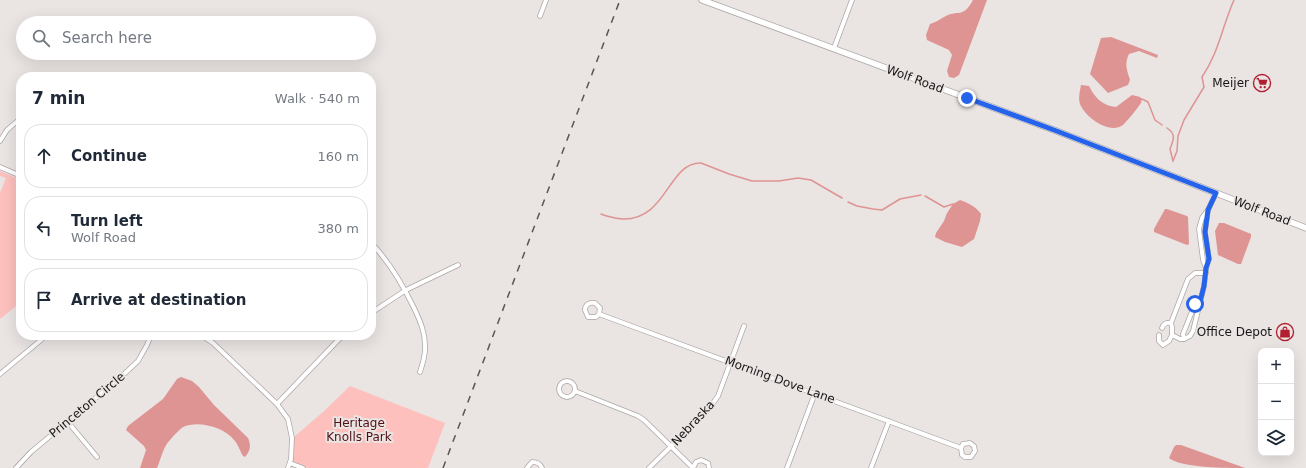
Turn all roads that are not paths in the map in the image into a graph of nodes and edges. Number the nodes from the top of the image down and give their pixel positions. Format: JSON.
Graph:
{"nodes":[{"id":1,"x":546,"y":0,"type":"edge"},
{"id":2,"x":702,"y":0,"type":"edge"},
{"id":3,"x":852,"y":0,"type":"edge"},
{"id":4,"x":540,"y":16,"type":"dead end"},
{"id":5,"x":834,"y":48,"type":"junction"},
{"id":6,"x":16,"y":122,"type":"edge"},
{"id":7,"x":0,"y":141,"type":"edge"},
{"id":8,"x":0,"y":167,"type":"edge"},
{"id":9,"x":16,"y":174,"type":"edge"},
{"id":10,"x":1216,"y":193,"type":"junction"},
{"id":11,"x":1306,"y":228,"type":"edge"},
{"id":12,"x":376,"y":248,"type":"edge"},
{"id":13,"x":458,"y":265,"type":"dead end"},
{"id":14,"x":1206,"y":270,"type":"junction"},
{"id":15,"x":406,"y":290,"type":"junction"},
{"id":16,"x":1201,"y":298,"type":"junction"},
{"id":17,"x":376,"y":310,"type":"edge"},
{"id":18,"x":600,"y":314,"type":"dead end"},
{"id":19,"x":1171,"y":323,"type":"junction"},
{"id":20,"x":744,"y":326,"type":"dead end"},
{"id":21,"x":1162,"y":328,"type":"dead end"},
{"id":22,"x":1159,"y":335,"type":"dead end"},
{"id":23,"x":1172,"y":335,"type":"junction"},
{"id":24,"x":1184,"y":339,"type":"junction"},
{"id":25,"x":40,"y":340,"type":"edge"},
{"id":26,"x":149,"y":340,"type":"edge"},
{"id":27,"x":208,"y":340,"type":"edge"},
{"id":28,"x":335,"y":340,"type":"edge"},
{"id":29,"x":731,"y":362,"type":"junction"},
{"id":30,"x":420,"y":372,"type":"dead end"},
{"id":31,"x":0,"y":374,"type":"edge"},
{"id":32,"x":575,"y":391,"type":"dead end"},
{"id":33,"x":815,"y":393,"type":"junction"},
{"id":34,"x":277,"y":404,"type":"junction"},
{"id":35,"x":67,"y":421,"type":"junction"},
{"id":36,"x":889,"y":421,"type":"junction"},
{"id":37,"x":671,"y":446,"type":"junction"},
{"id":38,"x":961,"y":448,"type":"dead end"},
{"id":39,"x":97,"y":457,"type":"dead end"},
{"id":40,"x":290,"y":463,"type":"junction"},
{"id":41,"x":16,"y":468,"type":"edge"},
{"id":42,"x":288,"y":468,"type":"edge"},
{"id":43,"x":303,"y":468,"type":"edge"},
{"id":44,"x":527,"y":468,"type":"edge"},
{"id":45,"x":542,"y":468,"type":"edge"},
{"id":46,"x":650,"y":468,"type":"edge"},
{"id":47,"x":693,"y":468,"type":"edge"},
{"id":48,"x":709,"y":468,"type":"edge"},
{"id":49,"x":787,"y":468,"type":"edge"},
{"id":50,"x":872,"y":468,"type":"edge"}],
"edges":[{"from":1,"to":4,"type":"street"},
{"from":2,"to":5,"type":"main road","name":"Wolf Road"},
{"from":3,"to":5,"type":"street"},
{"from":5,"to":10,"type":"main road","name":"Wolf Road"},
{"from":6,"to":7,"type":"street"},
{"from":8,"to":9,"type":"street"},
{"from":10,"to":11,"type":"main road","name":"Wolf Road"},
{"from":10,"to":14,"type":"street"},
{"from":12,"to":15,"type":"street"},
{"from":13,"to":15,"type":"street"},
{"from":14,"to":16,"type":"street"},
{"from":14,"to":19,"type":"street"},
{"from":15,"to":17,"type":"street"},
{"from":15,"to":30,"type":"street"},
{"from":16,"to":24,"type":"street"},
{"from":16,"to":24,"type":"street"},
{"from":18,"to":29,"type":"street","name":"Morning Dove Lane"},
{"from":19,"to":21,"type":"street"},
{"from":19,"to":23,"type":"street"},
{"from":20,"to":29,"type":"street","name":"Nebraska"},
{"from":22,"to":23,"type":"street"},
{"from":23,"to":24,"type":"street"},
{"from":25,"to":31,"type":"street"},
{"from":26,"to":35,"type":"street","name":"Princeton Circle"},
{"from":27,"to":34,"type":"street"},
{"from":28,"to":34,"type":"street"},
{"from":29,"to":33,"type":"street","name":"Morning Dove Lane"},
{"from":29,"to":37,"type":"street","name":"Nebraska"},
{"from":32,"to":37,"type":"street"},
{"from":33,"to":36,"type":"street","name":"Morning Dove Lane"},
{"from":33,"to":49,"type":"street"},
{"from":34,"to":40,"type":"street"},
{"from":35,"to":39,"type":"street"},
{"from":35,"to":41,"type":"street","name":"Princeton Circle"},
{"from":36,"to":38,"type":"street","name":"Morning Dove Lane"},
{"from":36,"to":50,"type":"street"},
{"from":37,"to":46,"type":"street","name":"Nebraska"},
{"from":37,"to":47,"type":"street"},
{"from":40,"to":42,"type":"street"},
{"from":40,"to":43,"type":"street"},
{"from":44,"to":45,"type":"street"},
{"from":47,"to":48,"type":"street"}]}
